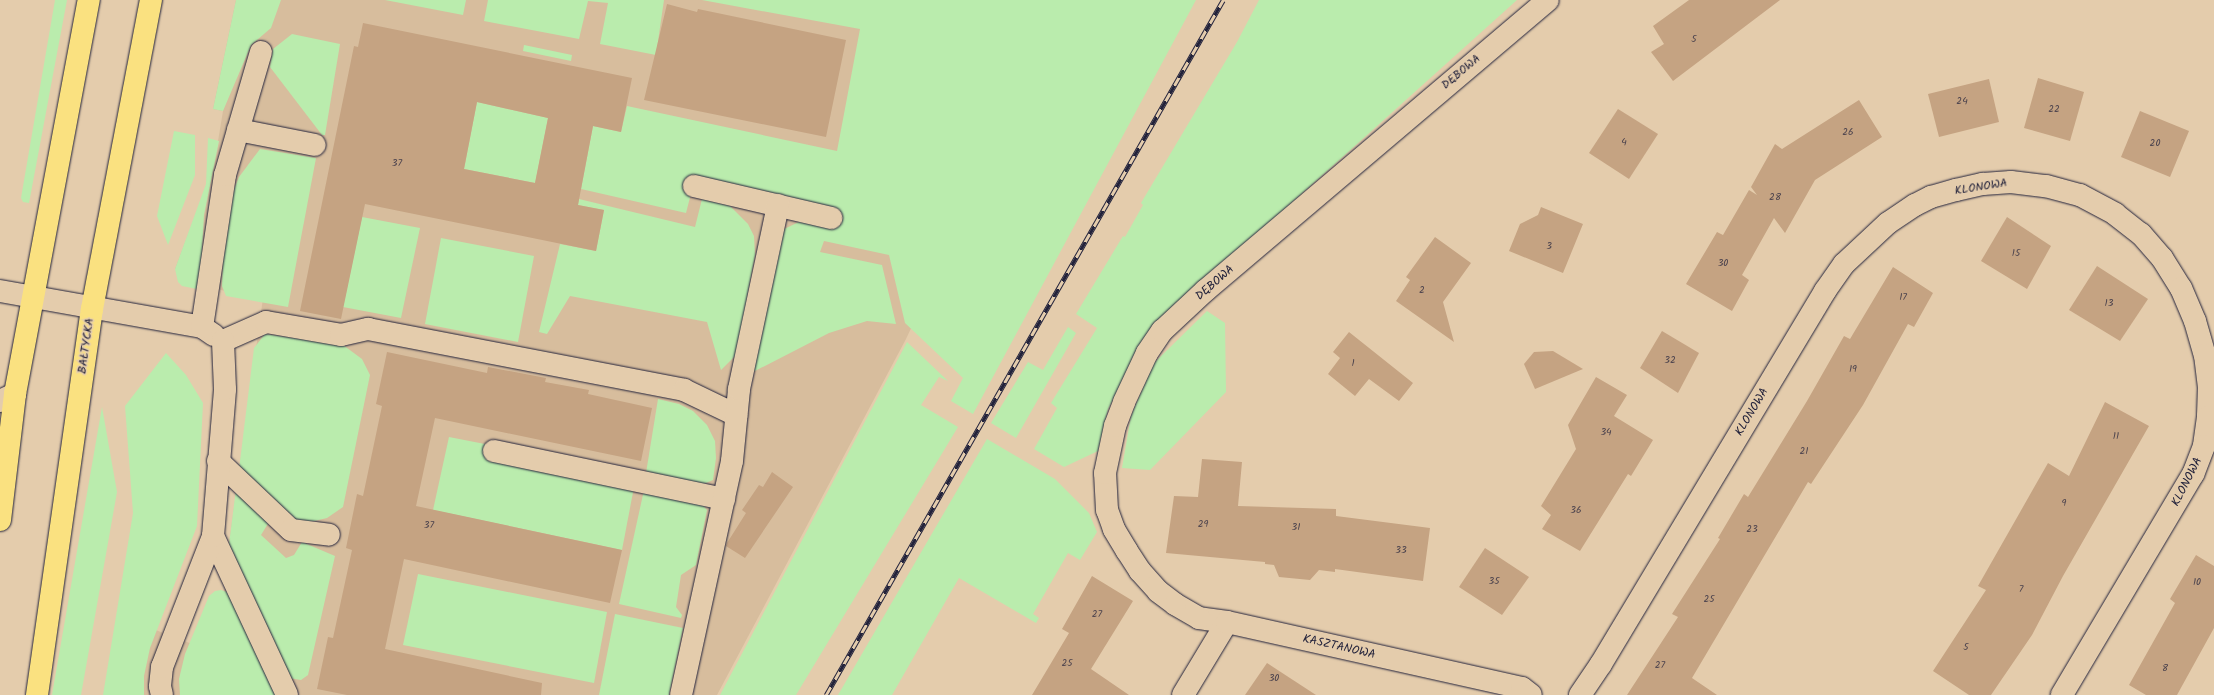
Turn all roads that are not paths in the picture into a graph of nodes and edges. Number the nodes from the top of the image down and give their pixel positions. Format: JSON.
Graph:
{"nodes":[{"id":1,"x":89,"y":0,"type":"edge"},
{"id":2,"x":151,"y":0,"type":"edge"},
{"id":3,"x":1548,"y":0,"type":"edge"},
{"id":4,"x":261,"y":52,"type":"dead end"},
{"id":5,"x":238,"y":130,"type":"junction"},
{"id":6,"x":314,"y":145,"type":"dead end"},
{"id":7,"x":694,"y":186,"type":"dead end"},
{"id":8,"x":778,"y":205,"type":"junction"},
{"id":9,"x":831,"y":218,"type":"dead end"},
{"id":10,"x":0,"y":291,"type":"edge"},
{"id":11,"x":33,"y":297,"type":"junction"},
{"id":12,"x":92,"y":309,"type":"junction"},
{"id":13,"x":202,"y":327,"type":"junction"},
{"id":14,"x":223,"y":341,"type":"junction"},
{"id":15,"x":7,"y":397,"type":"edge"},
{"id":16,"x":736,"y":415,"type":"junction"},
{"id":17,"x":494,"y":451,"type":"dead end"},
{"id":18,"x":218,"y":461,"type":"junction"},
{"id":19,"x":724,"y":499,"type":"junction"},
{"id":20,"x":0,"y":520,"type":"edge"},
{"id":21,"x":329,"y":535,"type":"dead end"},
{"id":22,"x":213,"y":536,"type":"junction"},
{"id":23,"x":1227,"y":622,"type":"junction"},
{"id":24,"x":37,"y":695,"type":"edge"},
{"id":25,"x":162,"y":695,"type":"edge"},
{"id":26,"x":287,"y":695,"type":"edge"},
{"id":27,"x":681,"y":695,"type":"edge"},
{"id":28,"x":1183,"y":695,"type":"edge"},
{"id":29,"x":1531,"y":695,"type":"edge"},
{"id":30,"x":1580,"y":695,"type":"edge"},
{"id":31,"x":2062,"y":695,"type":"edge"}],
"edges":[{"from":1,"to":11,"type":"main road"},
{"from":2,"to":12,"type":"main road","name":"BAŁTYCKA"},
{"from":3,"to":23,"type":"street","name":"DĘBOWA"},
{"from":4,"to":5,"type":"street"},
{"from":5,"to":6,"type":"street"},
{"from":5,"to":13,"type":"street"},
{"from":7,"to":8,"type":"street"},
{"from":8,"to":9,"type":"street"},
{"from":8,"to":16,"type":"street"},
{"from":10,"to":11,"type":"street"},
{"from":11,"to":12,"type":"street"},
{"from":11,"to":15,"type":"main road"},
{"from":12,"to":13,"type":"street"},
{"from":12,"to":24,"type":"main road","name":"BAŁTYCKA"},
{"from":13,"to":14,"type":"street"},
{"from":14,"to":16,"type":"street"},
{"from":14,"to":18,"type":"street"},
{"from":15,"to":20,"type":"main road"},
{"from":16,"to":19,"type":"street"},
{"from":17,"to":19,"type":"street"},
{"from":18,"to":21,"type":"street"},
{"from":18,"to":22,"type":"street"},
{"from":19,"to":27,"type":"street"},
{"from":22,"to":25,"type":"street"},
{"from":22,"to":26,"type":"street"},
{"from":23,"to":28,"type":"street"},
{"from":23,"to":29,"type":"street","name":"KASZTANOWA"},
{"from":30,"to":31,"type":"street","name":"KLONOWA"}]}
